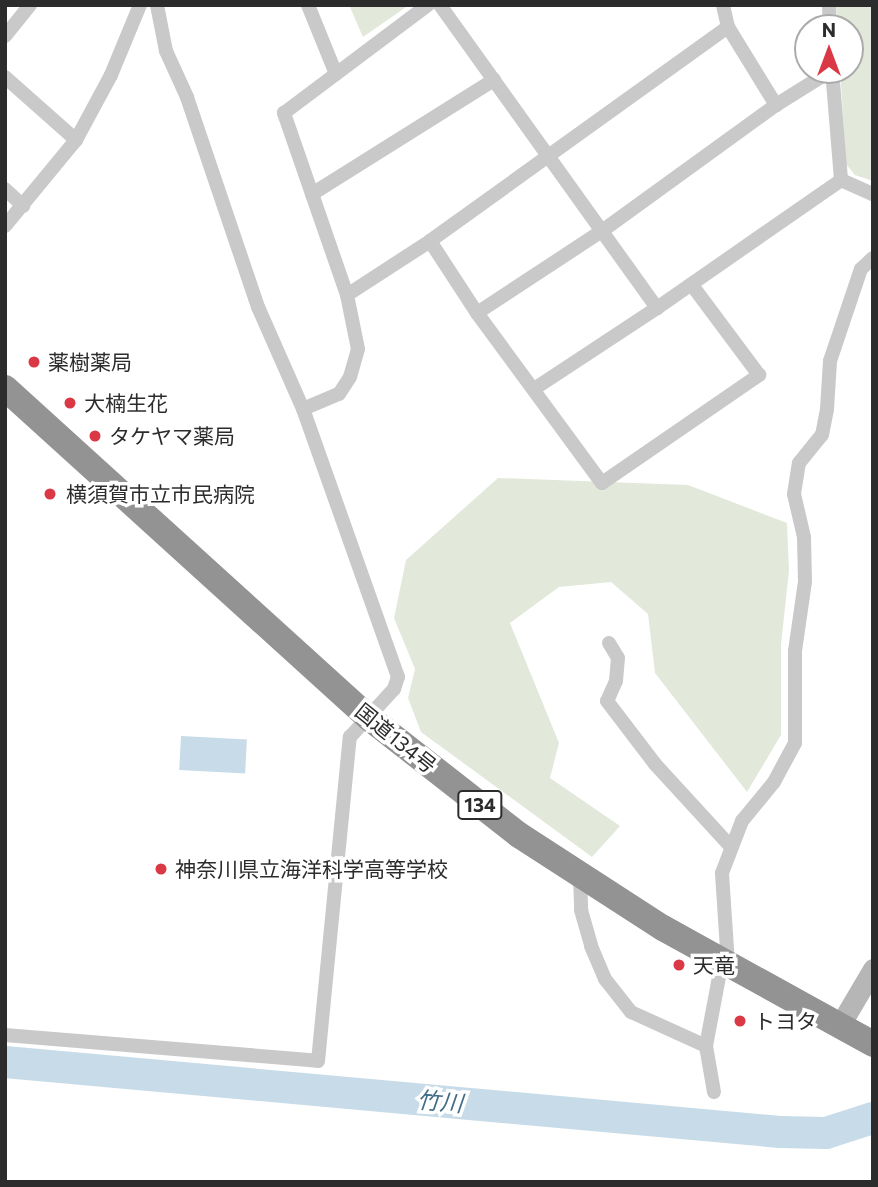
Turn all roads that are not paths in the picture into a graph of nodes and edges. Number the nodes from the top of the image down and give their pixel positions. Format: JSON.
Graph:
{"nodes":[{"id":1,"x":30,"y":5,"type":"edge"},
{"id":2,"x":140,"y":5,"type":"edge"},
{"id":3,"x":157,"y":5,"type":"edge"},
{"id":4,"x":308,"y":5,"type":"edge"},
{"id":5,"x":428,"y":5,"type":"edge"},
{"id":6,"x":440,"y":5,"type":"edge"},
{"id":7,"x":723,"y":5,"type":"edge"},
{"id":8,"x":728,"y":27,"type":"junction"},
{"id":9,"x":5,"y":36,"type":"edge"},
{"id":10,"x":336,"y":74,"type":"junction"},
{"id":11,"x":5,"y":77,"type":"edge"},
{"id":12,"x":494,"y":80,"type":"junction"},
{"id":13,"x":810,"y":84,"type":"edge"},
{"id":14,"x":833,"y":84,"type":"edge"},
{"id":15,"x":776,"y":105,"type":"junction"},
{"id":16,"x":76,"y":140,"type":"junction"},
{"id":17,"x":549,"y":157,"type":"junction"},
{"id":18,"x":841,"y":180,"type":"junction"},
{"id":19,"x":5,"y":189,"type":"edge"},
{"id":20,"x":312,"y":194,"type":"junction"},
{"id":21,"x":873,"y":194,"type":"edge"},
{"id":22,"x":23,"y":205,"type":"junction"},
{"id":23,"x":5,"y":226,"type":"edge"},
{"id":24,"x":601,"y":231,"type":"junction"},
{"id":25,"x":430,"y":241,"type":"junction"},
{"id":26,"x":873,"y":258,"type":"edge"},
{"id":27,"x":692,"y":285,"type":"junction"},
{"id":28,"x":347,"y":295,"type":"junction"},
{"id":29,"x":657,"y":308,"type":"junction"},
{"id":30,"x":477,"y":313,"type":"junction"},
{"id":31,"x":5,"y":388,"type":"edge"},
{"id":32,"x":534,"y":389,"type":"junction"},
{"id":33,"x":303,"y":409,"type":"junction"},
{"id":34,"x":609,"y":643,"type":"dead end"},
{"id":35,"x":368,"y":718,"type":"junction"},
{"id":36,"x":731,"y":847,"type":"junction"},
{"id":37,"x":580,"y":876,"type":"junction"},
{"id":38,"x":725,"y":962,"type":"junction"},
{"id":39,"x":873,"y":969,"type":"edge"},
{"id":40,"x":840,"y":1025,"type":"junction"},
{"id":41,"x":5,"y":1035,"type":"edge"},
{"id":42,"x":873,"y":1044,"type":"edge"},
{"id":43,"x":706,"y":1046,"type":"junction"},
{"id":44,"x":714,"y":1092,"type":"dead end"}],
"edges":[{"from":1,"to":9,"type":"street"},
{"from":2,"to":16,"type":"street"},
{"from":3,"to":33,"type":"street"},
{"from":4,"to":10,"type":"street"},
{"from":5,"to":10,"type":"street"},
{"from":6,"to":12,"type":"street"},
{"from":7,"to":8,"type":"street"},
{"from":8,"to":15,"type":"street"},
{"from":8,"to":17,"type":"street"},
{"from":10,"to":20,"type":"street"},
{"from":11,"to":16,"type":"street"},
{"from":12,"to":17,"type":"street"},
{"from":12,"to":20,"type":"street"},
{"from":13,"to":15,"type":"street"},
{"from":14,"to":18,"type":"street"},
{"from":15,"to":24,"type":"street"},
{"from":16,"to":22,"type":"street"},
{"from":17,"to":24,"type":"street"},
{"from":17,"to":25,"type":"street"},
{"from":18,"to":21,"type":"street"},
{"from":18,"to":27,"type":"street"},
{"from":19,"to":22,"type":"street"},
{"from":20,"to":28,"type":"street"},
{"from":22,"to":23,"type":"street"},
{"from":24,"to":29,"type":"street"},
{"from":24,"to":30,"type":"street"},
{"from":25,"to":28,"type":"street"},
{"from":25,"to":30,"type":"street"},
{"from":26,"to":36,"type":"street"},
{"from":27,"to":29,"type":"street"},
{"from":27,"to":32,"type":"street"},
{"from":28,"to":33,"type":"street"},
{"from":29,"to":32,"type":"street"},
{"from":30,"to":32,"type":"street"},
{"from":31,"to":35,"type":"highway","name":"国道134号","number":"134"},
{"from":33,"to":35,"type":"street"},
{"from":34,"to":36,"type":"street"},
{"from":35,"to":37,"type":"highway","name":"国道134号","number":"134"},
{"from":35,"to":41,"type":"street"},
{"from":36,"to":38,"type":"street"},
{"from":37,"to":38,"type":"highway","name":"国道134号","number":"134"},
{"from":37,"to":43,"type":"street"},
{"from":38,"to":40,"type":"highway","name":"国道134号","number":"134"},
{"from":38,"to":43,"type":"street"},
{"from":39,"to":40,"type":"street"},
{"from":40,"to":42,"type":"highway","name":"国道134号","number":"134"},
{"from":43,"to":44,"type":"street"}]}
